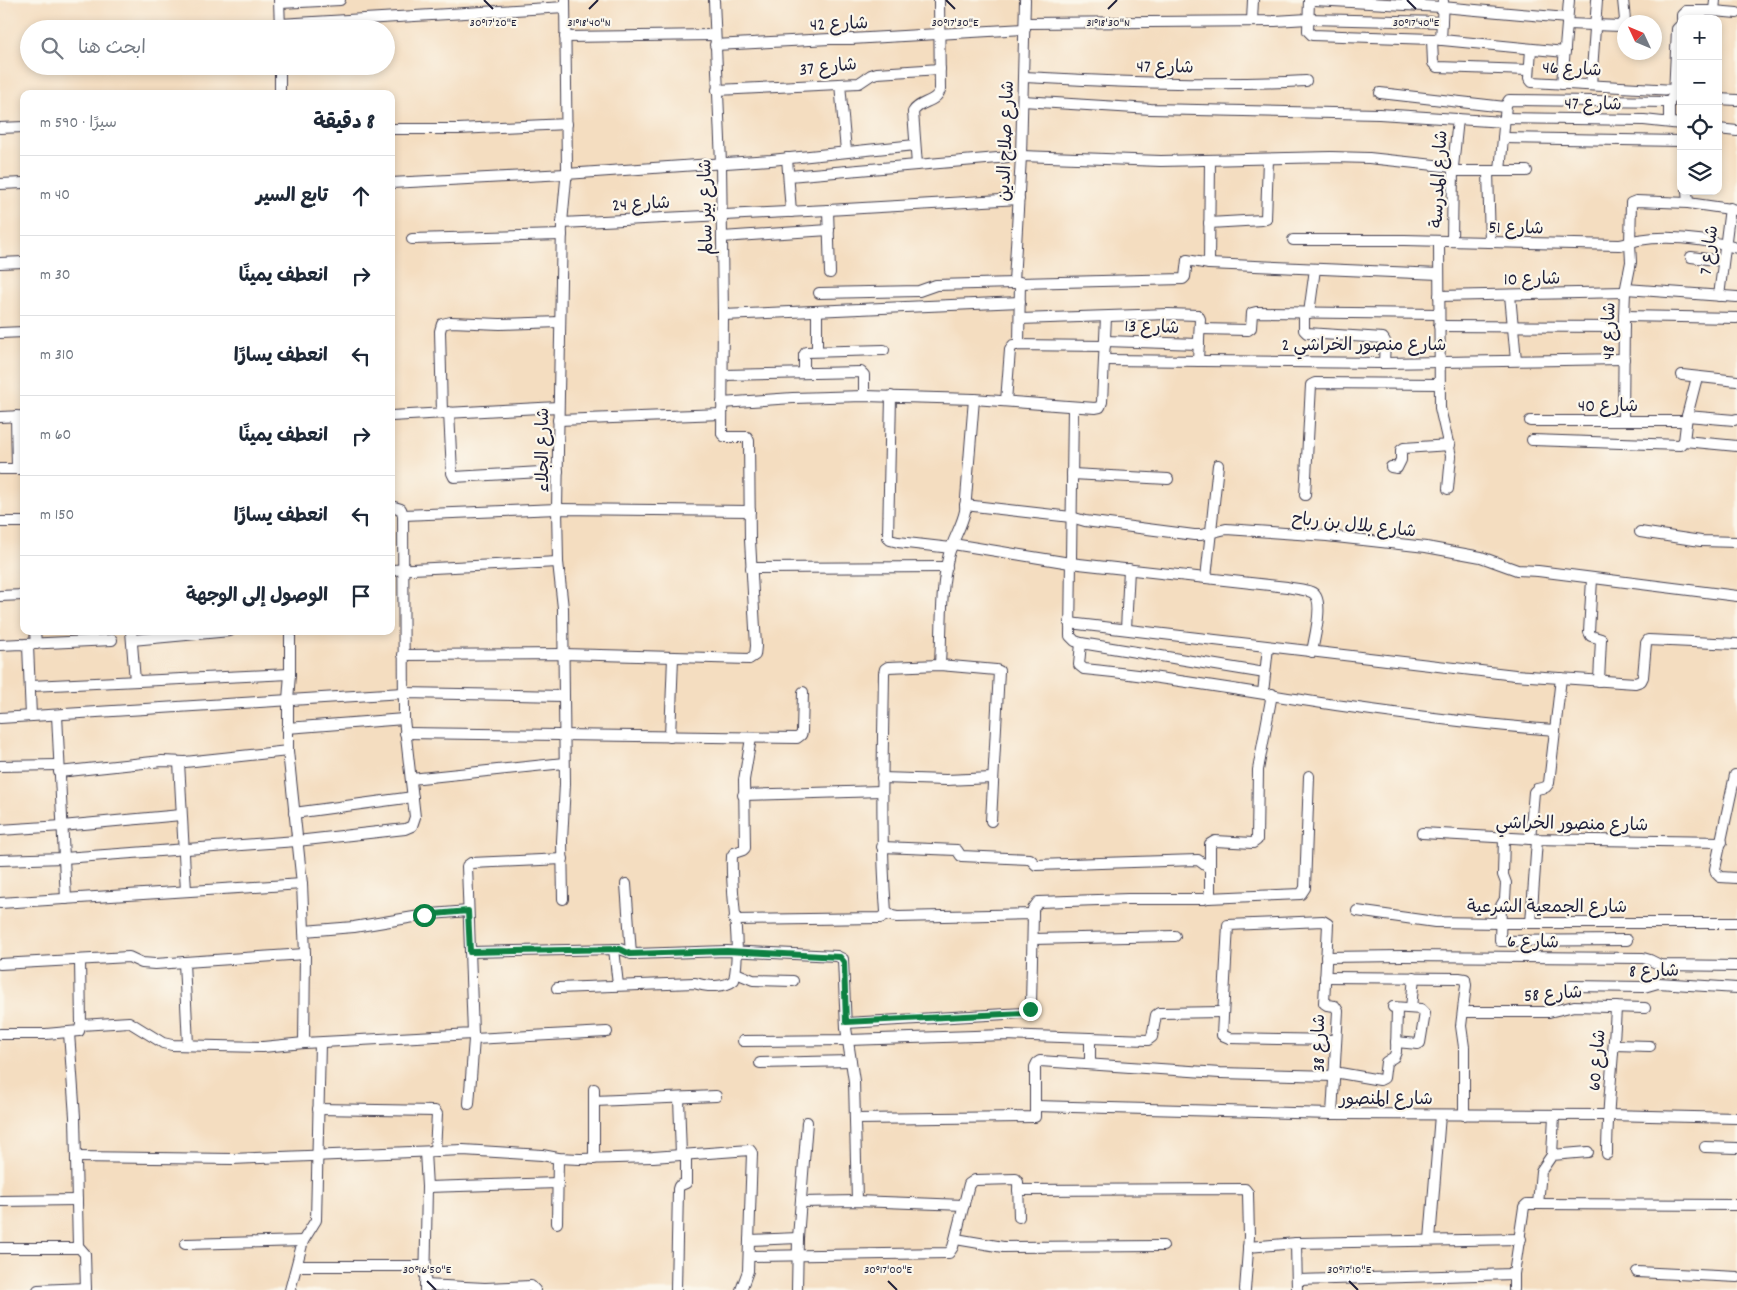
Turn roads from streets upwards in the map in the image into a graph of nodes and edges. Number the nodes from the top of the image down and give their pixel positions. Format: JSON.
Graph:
{"nodes":[{"id":1,"x":340,"y":0,"type":"edge"},
{"id":2,"x":714,"y":0,"type":"edge"},
{"id":3,"x":939,"y":0,"type":"edge"},
{"id":4,"x":1025,"y":0,"type":"edge"},
{"id":5,"x":1253,"y":0,"type":"edge"},
{"id":6,"x":1308,"y":0,"type":"edge"},
{"id":7,"x":1314,"y":0,"type":"edge"},
{"id":8,"x":1569,"y":0,"type":"edge"},
{"id":9,"x":1597,"y":0,"type":"edge"},
{"id":10,"x":1624,"y":0,"type":"edge"},
{"id":11,"x":1715,"y":0,"type":"edge"},
{"id":12,"x":280,"y":1,"type":"edge"},
{"id":13,"x":565,"y":3,"type":"edge"},
{"id":14,"x":1443,"y":3,"type":"edge"},
{"id":15,"x":1471,"y":4,"type":"edge"},
{"id":16,"x":1714,"y":12,"type":"junction"},
{"id":17,"x":1737,"y":13,"type":"edge"},
{"id":18,"x":1682,"y":15,"type":"edge"},
{"id":19,"x":1308,"y":19,"type":"junction"},
{"id":20,"x":280,"y":20,"type":"edge"},
{"id":21,"x":354,"y":20,"type":"edge"},
{"id":22,"x":1252,"y":21,"type":"junction"},
{"id":23,"x":1567,"y":21,"type":"junction"},
{"id":24,"x":1442,"y":22,"type":"junction"},
{"id":25,"x":1025,"y":26,"type":"junction"},
{"id":26,"x":1595,"y":26,"type":"junction"},
{"id":27,"x":1677,"y":29,"type":"edge"},
{"id":28,"x":940,"y":33,"type":"junction"},
{"id":29,"x":565,"y":37,"type":"junction"},
{"id":30,"x":1437,"y":39,"type":"junction"},
{"id":31,"x":715,"y":40,"type":"junction"},
{"id":32,"x":1531,"y":49,"type":"junction"},
{"id":33,"x":1565,"y":52,"type":"junction"},
{"id":34,"x":940,"y":69,"type":"junction"},
{"id":35,"x":1529,"y":70,"type":"junction"},
{"id":36,"x":280,"y":75,"type":"edge"},
{"id":37,"x":1024,"y":77,"type":"junction"},
{"id":38,"x":1306,"y":81,"type":"dead end"},
{"id":39,"x":840,"y":84,"type":"junction"},
{"id":40,"x":1562,"y":84,"type":"junction"},
{"id":41,"x":1592,"y":85,"type":"junction"},
{"id":42,"x":280,"y":90,"type":"edge"},
{"id":43,"x":717,"y":90,"type":"junction"},
{"id":44,"x":1380,"y":93,"type":"dead end"},
{"id":45,"x":1674,"y":96,"type":"edge"},
{"id":46,"x":1722,"y":99,"type":"edge"},
{"id":47,"x":1737,"y":100,"type":"edge"},
{"id":48,"x":1023,"y":101,"type":"junction"},
{"id":49,"x":1506,"y":104,"type":"junction"},
{"id":50,"x":1458,"y":119,"type":"junction"},
{"id":51,"x":1504,"y":120,"type":"junction"},
{"id":52,"x":1669,"y":121,"type":"junction"},
{"id":53,"x":1677,"y":123,"type":"edge"},
{"id":54,"x":567,"y":124,"type":"junction"},
{"id":55,"x":20,"y":127,"type":"edge"},
{"id":56,"x":0,"y":128,"type":"edge"},
{"id":57,"x":395,"y":129,"type":"edge"},
{"id":58,"x":1722,"y":129,"type":"edge"},
{"id":59,"x":1737,"y":131,"type":"edge"},
{"id":60,"x":1503,"y":138,"type":"junction"},
{"id":61,"x":1677,"y":141,"type":"edge"},
{"id":62,"x":915,"y":145,"type":"junction"},
{"id":63,"x":846,"y":151,"type":"junction"},
{"id":64,"x":1021,"y":156,"type":"junction"},
{"id":65,"x":787,"y":158,"type":"junction"},
{"id":66,"x":1268,"y":158,"type":"junction"},
{"id":67,"x":1210,"y":160,"type":"junction"},
{"id":68,"x":721,"y":163,"type":"junction"},
{"id":69,"x":918,"y":165,"type":"junction"},
{"id":70,"x":1453,"y":169,"type":"junction"},
{"id":71,"x":1488,"y":171,"type":"junction"},
{"id":72,"x":1500,"y":171,"type":"junction"},
{"id":73,"x":1527,"y":171,"type":"dead end"},
{"id":74,"x":566,"y":174,"type":"junction"},
{"id":75,"x":789,"y":176,"type":"junction"},
{"id":76,"x":20,"y":183,"type":"edge"},
{"id":77,"x":395,"y":183,"type":"edge"},
{"id":78,"x":0,"y":184,"type":"edge"},
{"id":79,"x":1687,"y":195,"type":"edge"},
{"id":80,"x":1019,"y":199,"type":"junction"},
{"id":81,"x":1688,"y":204,"type":"junction"},
{"id":82,"x":1734,"y":209,"type":"edge"},
{"id":83,"x":828,"y":210,"type":"junction"},
{"id":84,"x":791,"y":212,"type":"junction"},
{"id":85,"x":722,"y":216,"type":"junction"},
{"id":86,"x":562,"y":223,"type":"junction"},
{"id":87,"x":1209,"y":223,"type":"junction"},
{"id":88,"x":829,"y":230,"type":"junction"},
{"id":89,"x":562,"y":235,"type":"junction"},
{"id":90,"x":722,"y":236,"type":"junction"},
{"id":91,"x":412,"y":239,"type":"dead end"},
{"id":92,"x":1292,"y":240,"type":"dead end"},
{"id":93,"x":1439,"y":241,"type":"junction"},
{"id":94,"x":1452,"y":241,"type":"junction"},
{"id":95,"x":1490,"y":242,"type":"junction"},
{"id":96,"x":1630,"y":243,"type":"junction"},
{"id":97,"x":1726,"y":245,"type":"junction"},
{"id":98,"x":1737,"y":248,"type":"edge"},
{"id":99,"x":1691,"y":257,"type":"dead end"},
{"id":100,"x":1723,"y":261,"type":"junction"},
{"id":101,"x":0,"y":262,"type":"edge"},
{"id":102,"x":20,"y":262,"type":"edge"},
{"id":103,"x":1209,"y":264,"type":"junction"},
{"id":104,"x":1315,"y":269,"type":"junction"},
{"id":105,"x":830,"y":273,"type":"dead end"},
{"id":106,"x":1439,"y":274,"type":"junction"},
{"id":107,"x":1017,"y":282,"type":"junction"},
{"id":108,"x":1626,"y":291,"type":"junction"},
{"id":109,"x":818,"y":293,"type":"dead end"},
{"id":110,"x":1510,"y":295,"type":"junction"},
{"id":111,"x":1439,"y":296,"type":"junction"},
{"id":112,"x":1719,"y":296,"type":"junction"},
{"id":113,"x":1737,"y":297,"type":"edge"},
{"id":114,"x":1020,"y":302,"type":"junction"},
{"id":115,"x":817,"y":311,"type":"junction"},
{"id":116,"x":1307,"y":313,"type":"junction"},
{"id":117,"x":1439,"y":314,"type":"junction"},
{"id":118,"x":723,"y":315,"type":"junction"},
{"id":119,"x":1106,"y":316,"type":"junction"},
{"id":120,"x":1624,"y":316,"type":"junction"},
{"id":121,"x":1737,"y":318,"type":"edge"},
{"id":122,"x":1020,"y":319,"type":"junction"},
{"id":123,"x":560,"y":322,"type":"junction"},
{"id":124,"x":1439,"y":326,"type":"junction"},
{"id":125,"x":1514,"y":327,"type":"junction"},
{"id":126,"x":1624,"y":327,"type":"junction"},
{"id":127,"x":1200,"y":329,"type":"junction"},
{"id":128,"x":20,"y":332,"type":"edge"},
{"id":129,"x":0,"y":333,"type":"edge"},
{"id":130,"x":1019,"y":344,"type":"junction"},
{"id":131,"x":1105,"y":344,"type":"junction"},
{"id":132,"x":1199,"y":344,"type":"junction"},
{"id":133,"x":884,"y":350,"type":"dead end"},
{"id":134,"x":817,"y":352,"type":"junction"},
{"id":135,"x":1624,"y":358,"type":"junction"},
{"id":136,"x":1104,"y":360,"type":"junction"},
{"id":137,"x":1516,"y":360,"type":"junction"},
{"id":138,"x":1198,"y":361,"type":"junction"},
{"id":139,"x":1440,"y":361,"type":"junction"},
{"id":140,"x":1384,"y":362,"type":"junction"},
{"id":141,"x":804,"y":373,"type":"junction"},
{"id":142,"x":723,"y":374,"type":"junction"},
{"id":143,"x":1682,"y":375,"type":"dead end"},
{"id":144,"x":1697,"y":377,"type":"junction"},
{"id":145,"x":1737,"y":381,"type":"edge"},
{"id":146,"x":1440,"y":384,"type":"junction"},
{"id":147,"x":864,"y":396,"type":"junction"},
{"id":148,"x":891,"y":396,"type":"junction"},
{"id":149,"x":974,"y":399,"type":"junction"},
{"id":150,"x":1006,"y":401,"type":"junction"},
{"id":151,"x":722,"y":403,"type":"junction"},
{"id":152,"x":558,"y":407,"type":"junction"},
{"id":153,"x":1073,"y":407,"type":"junction"},
{"id":154,"x":446,"y":413,"type":"junction"},
{"id":155,"x":722,"y":414,"type":"junction"},
{"id":156,"x":20,"y":416,"type":"edge"},
{"id":157,"x":395,"y":416,"type":"edge"},
{"id":158,"x":0,"y":417,"type":"edge"},
{"id":159,"x":1687,"y":419,"type":"junction"},
{"id":160,"x":1737,"y":419,"type":"edge"},
{"id":161,"x":558,"y":420,"type":"junction"},
{"id":162,"x":1530,"y":421,"type":"dead end"},
{"id":163,"x":1623,"y":421,"type":"junction"},
{"id":164,"x":1532,"y":440,"type":"dead end"},
{"id":165,"x":1684,"y":441,"type":"junction"},
{"id":166,"x":1450,"y":445,"type":"junction"},
{"id":167,"x":1737,"y":446,"type":"edge"},
{"id":168,"x":1218,"y":465,"type":"dead end"},
{"id":169,"x":1391,"y":467,"type":"dead end"},
{"id":170,"x":0,"y":469,"type":"edge"},
{"id":171,"x":20,"y":469,"type":"edge"},
{"id":172,"x":558,"y":471,"type":"junction"},
{"id":173,"x":1072,"y":474,"type":"junction"},
{"id":174,"x":1168,"y":479,"type":"dead end"},
{"id":175,"x":1448,"y":489,"type":"dead end"},
{"id":176,"x":1305,"y":495,"type":"dead end"},
{"id":177,"x":965,"y":505,"type":"junction"},
{"id":178,"x":395,"y":507,"type":"edge"},
{"id":179,"x":558,"y":509,"type":"junction"},
{"id":180,"x":750,"y":511,"type":"junction"},
{"id":181,"x":403,"y":515,"type":"junction"},
{"id":182,"x":1071,"y":517,"type":"junction"},
{"id":183,"x":0,"y":522,"type":"edge"},
{"id":184,"x":20,"y":522,"type":"edge"},
{"id":185,"x":1212,"y":532,"type":"junction"},
{"id":186,"x":1640,"y":532,"type":"dead end"},
{"id":187,"x":1737,"y":542,"type":"edge"},
{"id":188,"x":952,"y":546,"type":"junction"},
{"id":189,"x":558,"y":562,"type":"junction"},
{"id":190,"x":1070,"y":563,"type":"junction"},
{"id":191,"x":947,"y":567,"type":"junction"},
{"id":192,"x":751,"y":568,"type":"junction"},
{"id":193,"x":1129,"y":569,"type":"junction"},
{"id":194,"x":395,"y":570,"type":"edge"},
{"id":195,"x":403,"y":570,"type":"junction"},
{"id":196,"x":1206,"y":578,"type":"junction"},
{"id":197,"x":1592,"y":579,"type":"junction"},
{"id":198,"x":20,"y":595,"type":"edge"},
{"id":199,"x":0,"y":596,"type":"edge"},
{"id":200,"x":1737,"y":596,"type":"edge"},
{"id":201,"x":395,"y":622,"type":"edge"},
{"id":202,"x":402,"y":622,"type":"junction"},
{"id":203,"x":1069,"y":623,"type":"junction"},
{"id":204,"x":1126,"y":630,"type":"junction"},
{"id":205,"x":33,"y":635,"type":"edge"},
{"id":206,"x":151,"y":635,"type":"edge"},
{"id":207,"x":290,"y":635,"type":"edge"},
{"id":208,"x":131,"y":636,"type":"edge"},
{"id":209,"x":112,"y":640,"type":"dead end"},
{"id":210,"x":1081,"y":643,"type":"junction"},
{"id":211,"x":30,"y":644,"type":"junction"},
{"id":212,"x":1737,"y":644,"type":"edge"},
{"id":213,"x":0,"y":645,"type":"edge"},
{"id":214,"x":1268,"y":647,"type":"junction"},
{"id":215,"x":1312,"y":652,"type":"junction"},
{"id":216,"x":563,"y":654,"type":"junction"},
{"id":217,"x":402,"y":656,"type":"junction"},
{"id":218,"x":673,"y":657,"type":"junction"},
{"id":219,"x":940,"y":665,"type":"junction"},
{"id":220,"x":1265,"y":673,"type":"junction"},
{"id":221,"x":290,"y":674,"type":"junction"},
{"id":222,"x":1561,"y":678,"type":"junction"},
{"id":223,"x":1599,"y":681,"type":"junction"},
{"id":224,"x":134,"y":682,"type":"junction"},
{"id":225,"x":30,"y":686,"type":"junction"},
{"id":226,"x":803,"y":692,"type":"dead end"},
{"id":227,"x":403,"y":693,"type":"junction"},
{"id":228,"x":1267,"y":693,"type":"junction"},
{"id":229,"x":563,"y":696,"type":"junction"},
{"id":230,"x":288,"y":700,"type":"junction"},
{"id":231,"x":57,"y":715,"type":"junction"},
{"id":232,"x":31,"y":716,"type":"junction"},
{"id":233,"x":0,"y":718,"type":"edge"},
{"id":234,"x":404,"y":719,"type":"junction"},
{"id":235,"x":287,"y":728,"type":"junction"},
{"id":236,"x":1555,"y":730,"type":"junction"},
{"id":237,"x":404,"y":733,"type":"junction"},
{"id":238,"x":563,"y":735,"type":"junction"},
{"id":239,"x":670,"y":737,"type":"junction"},
{"id":240,"x":751,"y":738,"type":"junction"},
{"id":241,"x":288,"y":751,"type":"junction"},
{"id":242,"x":179,"y":762,"type":"junction"},
{"id":243,"x":564,"y":763,"type":"junction"},
{"id":244,"x":0,"y":766,"type":"edge"},
{"id":245,"x":58,"y":768,"type":"junction"},
{"id":246,"x":1309,"y":776,"type":"dead end"},
{"id":247,"x":1735,"y":776,"type":"dead end"},
{"id":248,"x":882,"y":778,"type":"junction"},
{"id":249,"x":992,"y":778,"type":"junction"},
{"id":250,"x":411,"y":779,"type":"junction"},
{"id":251,"x":882,"y":791,"type":"junction"},
{"id":252,"x":743,"y":795,"type":"junction"},
{"id":253,"x":413,"y":797,"type":"junction"},
{"id":254,"x":294,"y":813,"type":"junction"},
{"id":255,"x":181,"y":815,"type":"junction"},
{"id":256,"x":1732,"y":818,"type":"edge"},
{"id":257,"x":991,"y":821,"type":"dead end"},
{"id":258,"x":62,"y":826,"type":"junction"},
{"id":259,"x":0,"y":830,"type":"edge"},
{"id":260,"x":1422,"y":833,"type":"dead end"},
{"id":261,"x":1504,"y":838,"type":"junction"},
{"id":262,"x":1534,"y":840,"type":"junction"},
{"id":263,"x":297,"y":841,"type":"junction"},
{"id":264,"x":1722,"y":842,"type":"junction"},
{"id":265,"x":882,"y":847,"type":"junction"},
{"id":266,"x":183,"y":849,"type":"junction"},
{"id":267,"x":64,"y":858,"type":"junction"},
{"id":268,"x":562,"y":859,"type":"junction"},
{"id":269,"x":0,"y":860,"type":"edge"},
{"id":270,"x":1209,"y":868,"type":"junction"},
{"id":271,"x":1737,"y":878,"type":"edge"},
{"id":272,"x":302,"y":884,"type":"junction"},
{"id":273,"x":626,"y":884,"type":"dead end"},
{"id":274,"x":186,"y":891,"type":"junction"},
{"id":275,"x":1208,"y":898,"type":"junction"},
{"id":276,"x":66,"y":899,"type":"junction"},
{"id":277,"x":563,"y":899,"type":"dead end"},
{"id":278,"x":0,"y":903,"type":"edge"},
{"id":279,"x":468,"y":911,"type":"junction"},
{"id":280,"x":1358,"y":911,"type":"dead end"},
{"id":281,"x":1033,"y":914,"type":"junction"},
{"id":282,"x":888,"y":915,"type":"junction"},
{"id":283,"x":734,"y":920,"type":"junction"},
{"id":284,"x":1500,"y":923,"type":"junction"},
{"id":285,"x":1531,"y":923,"type":"junction"},
{"id":286,"x":1737,"y":924,"type":"edge"},
{"id":287,"x":304,"y":931,"type":"junction"},
{"id":288,"x":1175,"y":936,"type":"dead end"},
{"id":289,"x":1033,"y":939,"type":"junction"},
{"id":290,"x":1627,"y":940,"type":"dead end"},
{"id":291,"x":1551,"y":941,"type":"junction"},
{"id":292,"x":614,"y":950,"type":"junction"},
{"id":293,"x":470,"y":952,"type":"junction"},
{"id":294,"x":737,"y":952,"type":"junction"},
{"id":295,"x":305,"y":954,"type":"junction"},
{"id":296,"x":630,"y":954,"type":"junction"},
{"id":297,"x":1326,"y":957,"type":"junction"},
{"id":298,"x":1551,"y":957,"type":"junction"},
{"id":299,"x":80,"y":960,"type":"junction"},
{"id":300,"x":184,"y":962,"type":"junction"},
{"id":301,"x":0,"y":964,"type":"edge"},
{"id":302,"x":1737,"y":966,"type":"edge"},
{"id":303,"x":736,"y":973,"type":"junction"},
{"id":304,"x":1325,"y":977,"type":"junction"},
{"id":305,"x":1414,"y":977,"type":"junction"},
{"id":306,"x":793,"y":981,"type":"dead end"},
{"id":307,"x":618,"y":986,"type":"junction"},
{"id":308,"x":1571,"y":986,"type":"dead end"},
{"id":309,"x":557,"y":988,"type":"dead end"},
{"id":310,"x":1737,"y":988,"type":"edge"},
{"id":311,"x":1616,"y":1007,"type":"junction"},
{"id":312,"x":1411,"y":1008,"type":"junction"},
{"id":313,"x":1645,"y":1008,"type":"dead end"},
{"id":314,"x":1223,"y":1012,"type":"junction"},
{"id":315,"x":1463,"y":1012,"type":"junction"},
{"id":316,"x":846,"y":1022,"type":"junction"},
{"id":317,"x":81,"y":1025,"type":"junction"},
{"id":318,"x":608,"y":1032,"type":"dead end"},
{"id":319,"x":69,"y":1033,"type":"junction"},
{"id":320,"x":0,"y":1034,"type":"edge"},
{"id":321,"x":474,"y":1036,"type":"junction"},
{"id":322,"x":1090,"y":1038,"type":"junction"},
{"id":323,"x":848,"y":1040,"type":"junction"},
{"id":324,"x":1336,"y":1040,"type":"junction"},
{"id":325,"x":742,"y":1041,"type":"dead end"},
{"id":326,"x":1396,"y":1042,"type":"junction"},
{"id":327,"x":304,"y":1043,"type":"junction"},
{"id":328,"x":320,"y":1043,"type":"junction"},
{"id":329,"x":188,"y":1045,"type":"junction"},
{"id":330,"x":1614,"y":1045,"type":"junction"},
{"id":331,"x":1650,"y":1046,"type":"dead end"},
{"id":332,"x":851,"y":1061,"type":"junction"},
{"id":333,"x":760,"y":1063,"type":"dead end"},
{"id":334,"x":1090,"y":1064,"type":"junction"},
{"id":335,"x":1334,"y":1074,"type":"junction"},
{"id":336,"x":594,"y":1089,"type":"dead end"},
{"id":337,"x":716,"y":1096,"type":"dead end"},
{"id":338,"x":679,"y":1098,"type":"junction"},
{"id":339,"x":594,"y":1101,"type":"junction"},
{"id":340,"x":469,"y":1104,"type":"dead end"},
{"id":341,"x":1035,"y":1106,"type":"junction"},
{"id":342,"x":318,"y":1109,"type":"junction"},
{"id":343,"x":1332,"y":1114,"type":"junction"},
{"id":344,"x":1440,"y":1115,"type":"junction"},
{"id":345,"x":1464,"y":1115,"type":"junction"},
{"id":346,"x":1554,"y":1115,"type":"junction"},
{"id":347,"x":1607,"y":1115,"type":"junction"},
{"id":348,"x":1737,"y":1118,"type":"edge"},
{"id":349,"x":855,"y":1119,"type":"junction"},
{"id":350,"x":806,"y":1122,"type":"dead end"},
{"id":351,"x":1705,"y":1147,"type":"dead end"},
{"id":352,"x":1737,"y":1148,"type":"edge"},
{"id":353,"x":430,"y":1152,"type":"junction"},
{"id":354,"x":1588,"y":1152,"type":"dead end"},
{"id":355,"x":1607,"y":1154,"type":"dead end"},
{"id":356,"x":684,"y":1155,"type":"junction"},
{"id":357,"x":1552,"y":1155,"type":"junction"},
{"id":358,"x":317,"y":1156,"type":"junction"},
{"id":359,"x":76,"y":1157,"type":"junction"},
{"id":360,"x":558,"y":1158,"type":"junction"},
{"id":361,"x":594,"y":1159,"type":"junction"},
{"id":362,"x":558,"y":1183,"type":"junction"},
{"id":363,"x":427,"y":1187,"type":"junction"},
{"id":364,"x":1018,"y":1190,"type":"junction"},
{"id":365,"x":77,"y":1200,"type":"junction"},
{"id":366,"x":0,"y":1201,"type":"edge"},
{"id":367,"x":857,"y":1201,"type":"junction"},
{"id":368,"x":801,"y":1202,"type":"junction"},
{"id":369,"x":964,"y":1204,"type":"junction"},
{"id":370,"x":1538,"y":1204,"type":"junction"},
{"id":371,"x":1737,"y":1205,"type":"edge"},
{"id":372,"x":1019,"y":1217,"type":"dead end"},
{"id":373,"x":557,"y":1224,"type":"dead end"},
{"id":374,"x":798,"y":1238,"type":"junction"},
{"id":375,"x":956,"y":1239,"type":"junction"},
{"id":376,"x":1521,"y":1239,"type":"junction"},
{"id":377,"x":749,"y":1240,"type":"junction"},
{"id":378,"x":1430,"y":1240,"type":"junction"},
{"id":379,"x":303,"y":1241,"type":"junction"},
{"id":380,"x":1296,"y":1243,"type":"junction"},
{"id":381,"x":185,"y":1244,"type":"dead end"},
{"id":382,"x":1163,"y":1246,"type":"dead end"},
{"id":383,"x":1248,"y":1247,"type":"junction"},
{"id":384,"x":0,"y":1248,"type":"edge"},
{"id":385,"x":78,"y":1248,"type":"junction"},
{"id":386,"x":798,"y":1255,"type":"junction"},
{"id":387,"x":749,"y":1256,"type":"junction"},
{"id":388,"x":297,"y":1266,"type":"junction"},
{"id":389,"x":425,"y":1266,"type":"junction"},
{"id":390,"x":1637,"y":1272,"type":"dead end"},
{"id":391,"x":1514,"y":1274,"type":"junction"},
{"id":392,"x":1737,"y":1277,"type":"edge"},
{"id":393,"x":1297,"y":1285,"type":"edge"},
{"id":394,"x":425,"y":1288,"type":"edge"},
{"id":395,"x":86,"y":1289,"type":"edge"},
{"id":396,"x":38,"y":1290,"type":"edge"},
{"id":397,"x":290,"y":1290,"type":"edge"},
{"id":398,"x":536,"y":1290,"type":"edge"},
{"id":399,"x":676,"y":1290,"type":"edge"},
{"id":400,"x":741,"y":1290,"type":"edge"},
{"id":401,"x":797,"y":1290,"type":"edge"},
{"id":402,"x":1245,"y":1290,"type":"edge"},
{"id":403,"x":1514,"y":1290,"type":"edge"}],
"edges":[{"from":1,"to":12,"type":"street"},
{"from":2,"to":31,"type":"street","name":"شارع بير سالم"},
{"from":3,"to":28,"type":"street"},
{"from":4,"to":25,"type":"street","name":"شارع صلاح الدين"},
{"from":5,"to":22,"type":"street"},
{"from":6,"to":19,"type":"street"},
{"from":7,"to":14,"type":"street"},
{"from":8,"to":23,"type":"street"},
{"from":9,"to":26,"type":"street"},
{"from":10,"to":26,"type":"street"},
{"from":11,"to":16,"type":"street"},
{"from":12,"to":20,"type":"street"},
{"from":13,"to":21,"type":"street"},
{"from":13,"to":29,"type":"street","name":"شارع الجلاء"},
{"from":14,"to":15,"type":"street"},
{"from":14,"to":24,"type":"street"},
{"from":15,"to":23,"type":"street"},
{"from":16,"to":17,"type":"street"},
{"from":16,"to":18,"type":"street"},
{"from":19,"to":22,"type":"street","name":"شارع 42"},
{"from":19,"to":24,"type":"street","name":"شارع 42"},
{"from":19,"to":30,"type":"street"},
{"from":22,"to":25,"type":"street","name":"شارع 42"},
{"from":23,"to":26,"type":"street"},
{"from":23,"to":33,"type":"street"},
{"from":24,"to":30,"type":"street"},
{"from":25,"to":28,"type":"street","name":"شارع 42"},
{"from":25,"to":37,"type":"street","name":"شارع صلاح الدين"},
{"from":26,"to":41,"type":"street"},
{"from":27,"to":45,"type":"street"},
{"from":28,"to":31,"type":"street","name":"شارع 42"},
{"from":28,"to":34,"type":"street"},
{"from":29,"to":31,"type":"street","name":"شارع 42"},
{"from":29,"to":54,"type":"street","name":"شارع الجلاء"},
{"from":30,"to":32,"type":"street"},
{"from":30,"to":35,"type":"street"},
{"from":31,"to":43,"type":"street","name":"شارع بير سالم"},
{"from":32,"to":33,"type":"street"},
{"from":32,"to":35,"type":"street","name":"شارع 46"},
{"from":33,"to":40,"type":"street"},
{"from":34,"to":39,"type":"street","name":"شارع 37"},
{"from":34,"to":62,"type":"street"},
{"from":35,"to":40,"type":"street","name":"شارع 46"},
{"from":36,"to":42,"type":"street"},
{"from":37,"to":38,"type":"street","name":"شارع 47"},
{"from":37,"to":48,"type":"street","name":"شارع صلاح الدين"},
{"from":39,"to":43,"type":"street","name":"شارع 37"},
{"from":39,"to":63,"type":"street"},
{"from":40,"to":41,"type":"street","name":"شارع 46"},
{"from":41,"to":45,"type":"street","name":"شارع 46"},
{"from":43,"to":68,"type":"street","name":"شارع بير سالم"},
{"from":44,"to":49,"type":"street"},
{"from":45,"to":49,"type":"street"},
{"from":45,"to":52,"type":"street"},
{"from":46,"to":47,"type":"street"},
{"from":48,"to":50,"type":"street","name":"شارع 47"},
{"from":48,"to":64,"type":"street","name":"شارع صلاح الدين"},
{"from":49,"to":51,"type":"street"},
{"from":50,"to":51,"type":"street","name":"شارع 47"},
{"from":50,"to":70,"type":"street","name":"شارع المدرسة"},
{"from":51,"to":52,"type":"street","name":"شارع 47"},
{"from":51,"to":60,"type":"street"},
{"from":52,"to":53,"type":"street","name":"شارع 47"},
{"from":54,"to":57,"type":"street"},
{"from":54,"to":74,"type":"street","name":"شارع الجلاء"},
{"from":55,"to":56,"type":"street"},
{"from":58,"to":59,"type":"street"},
{"from":60,"to":61,"type":"street"},
{"from":60,"to":72,"type":"street"},
{"from":62,"to":63,"type":"street"},
{"from":62,"to":69,"type":"street"},
{"from":63,"to":65,"type":"street"},
{"from":64,"to":67,"type":"street"},
{"from":64,"to":69,"type":"street"},
{"from":64,"to":80,"type":"street","name":"شارع صلاح الدين"},
{"from":65,"to":68,"type":"street"},
{"from":65,"to":75,"type":"street"},
{"from":66,"to":67,"type":"street"},
{"from":66,"to":70,"type":"street"},
{"from":66,"to":87,"type":"street"},
{"from":67,"to":87,"type":"street"},
{"from":68,"to":74,"type":"street"},
{"from":68,"to":85,"type":"street","name":"شارع بير سالم"},
{"from":69,"to":75,"type":"street"},
{"from":70,"to":71,"type":"street"},
{"from":70,"to":94,"type":"street","name":"شارع المدرسة"},
{"from":71,"to":72,"type":"street"},
{"from":71,"to":95,"type":"street"},
{"from":72,"to":73,"type":"street"},
{"from":74,"to":77,"type":"street"},
{"from":74,"to":86,"type":"street","name":"شارع الجلاء"},
{"from":75,"to":84,"type":"street"},
{"from":76,"to":78,"type":"street"},
{"from":79,"to":81,"type":"street"},
{"from":80,"to":83,"type":"street","name":"شارع 24"},
{"from":80,"to":107,"type":"street","name":"شارع صلاح الدين"},
{"from":81,"to":82,"type":"street"},
{"from":81,"to":96,"type":"street","name":"شارع 48"},
{"from":82,"to":97,"type":"street","name":"شارع 7"},
{"from":83,"to":84,"type":"street","name":"شارع 24"},
{"from":83,"to":88,"type":"street"},
{"from":84,"to":85,"type":"street","name":"شارع 24"},
{"from":85,"to":86,"type":"street","name":"شارع 24"},
{"from":85,"to":90,"type":"street","name":"شارع بير سالم"},
{"from":86,"to":89,"type":"street","name":"شارع الجلاء"},
{"from":87,"to":103,"type":"street"},
{"from":88,"to":90,"type":"street"},
{"from":88,"to":105,"type":"street"},
{"from":89,"to":91,"type":"street"},
{"from":89,"to":123,"type":"street","name":"شارع الجلاء"},
{"from":90,"to":118,"type":"street","name":"شارع بير سالم"},
{"from":92,"to":93,"type":"street","name":"شارع 51"},
{"from":93,"to":94,"type":"street","name":"شارع 51"},
{"from":93,"to":106,"type":"street"},
{"from":94,"to":95,"type":"street","name":"شارع 51"},
{"from":95,"to":96,"type":"street","name":"شارع 51"},
{"from":96,"to":97,"type":"street","name":"شارع 51"},
{"from":96,"to":108,"type":"street","name":"شارع 48"},
{"from":97,"to":98,"type":"street","name":"شارع 51"},
{"from":97,"to":100,"type":"street","name":"شارع 7"},
{"from":99,"to":100,"type":"street"},
{"from":100,"to":112,"type":"street","name":"شارع 7"},
{"from":101,"to":102,"type":"street"},
{"from":103,"to":104,"type":"street"},
{"from":103,"to":107,"type":"street"},
{"from":104,"to":106,"type":"street"},
{"from":104,"to":116,"type":"street"},
{"from":106,"to":111,"type":"street"},
{"from":107,"to":109,"type":"street"},
{"from":107,"to":114,"type":"street","name":"شارع صلاح الدين"},
{"from":108,"to":110,"type":"street","name":"شارع 10"},
{"from":108,"to":112,"type":"street","name":"شارع 10"},
{"from":108,"to":120,"type":"street","name":"شارع 48"},
{"from":110,"to":111,"type":"street","name":"شارع 10"},
{"from":110,"to":125,"type":"street"},
{"from":111,"to":117,"type":"street"},
{"from":112,"to":113,"type":"street","name":"شارع 10"},
{"from":114,"to":115,"type":"street"},
{"from":114,"to":122,"type":"street","name":"شارع صلاح الدين"},
{"from":115,"to":118,"type":"street"},
{"from":115,"to":134,"type":"street"},
{"from":116,"to":117,"type":"street"},
{"from":116,"to":127,"type":"street"},
{"from":116,"to":140,"type":"street"},
{"from":117,"to":124,"type":"street"},
{"from":118,"to":142,"type":"street","name":"شارع بير سالم"},
{"from":119,"to":122,"type":"street"},
{"from":119,"to":127,"type":"street"},
{"from":119,"to":131,"type":"street"},
{"from":120,"to":121,"type":"street"},
{"from":120,"to":126,"type":"street","name":"شارع 48"},
{"from":122,"to":130,"type":"street","name":"شارع صلاح الدين"},
{"from":123,"to":152,"type":"street","name":"شارع الجلاء"},
{"from":123,"to":154,"type":"street"},
{"from":124,"to":125,"type":"street"},
{"from":124,"to":139,"type":"street"},
{"from":125,"to":126,"type":"street"},
{"from":125,"to":137,"type":"street"},
{"from":126,"to":135,"type":"street","name":"شارع 48"},
{"from":127,"to":132,"type":"street"},
{"from":128,"to":129,"type":"street"},
{"from":130,"to":131,"type":"street","name":"شارع 13"},
{"from":130,"to":150,"type":"street"},
{"from":131,"to":132,"type":"street","name":"شارع 13"},
{"from":131,"to":136,"type":"street"},
{"from":132,"to":138,"type":"street"},
{"from":133,"to":134,"type":"street"},
{"from":134,"to":141,"type":"street"},
{"from":135,"to":137,"type":"street","name":"شارع منصور الخراشي 2"},
{"from":135,"to":163,"type":"street","name":"شارع 48"},
{"from":136,"to":138,"type":"street","name":"شارع منصور الخراشي 2"},
{"from":136,"to":153,"type":"street"},
{"from":137,"to":139,"type":"street","name":"شارع منصور الخراشي 2"},
{"from":138,"to":140,"type":"street","name":"شارع منصور الخراشي 2"},
{"from":139,"to":140,"type":"street","name":"شارع منصور الخراشي 2"},
{"from":139,"to":146,"type":"street"},
{"from":141,"to":142,"type":"street"},
{"from":141,"to":147,"type":"street"},
{"from":142,"to":151,"type":"street","name":"شارع بير سالم"},
{"from":143,"to":144,"type":"street"},
{"from":144,"to":145,"type":"street"},
{"from":144,"to":159,"type":"street"},
{"from":146,"to":166,"type":"street"},
{"from":146,"to":176,"type":"street"},
{"from":147,"to":148,"type":"street"},
{"from":147,"to":151,"type":"street"},
{"from":148,"to":149,"type":"street"},
{"from":148,"to":188,"type":"street"},
{"from":149,"to":150,"type":"street"},
{"from":149,"to":177,"type":"street"},
{"from":150,"to":153,"type":"street"},
{"from":151,"to":155,"type":"street","name":"شارع بير سالم"},
{"from":152,"to":154,"type":"street"},
{"from":152,"to":161,"type":"street","name":"شارع الجلاء"},
{"from":153,"to":173,"type":"street"},
{"from":154,"to":157,"type":"street"},
{"from":154,"to":172,"type":"street"},
{"from":155,"to":161,"type":"street"},
{"from":155,"to":180,"type":"street","name":"شارع بير سالم"},
{"from":156,"to":158,"type":"street"},
{"from":159,"to":160,"type":"street","name":"شارع 40"},
{"from":159,"to":163,"type":"street","name":"شارع 40"},
{"from":159,"to":165,"type":"street"},
{"from":161,"to":172,"type":"street","name":"شارع الجلاء"},
{"from":162,"to":163,"type":"street","name":"شارع 40"},
{"from":164,"to":165,"type":"street"},
{"from":165,"to":167,"type":"street"},
{"from":166,"to":169,"type":"street"},
{"from":166,"to":175,"type":"street"},
{"from":168,"to":185,"type":"street"},
{"from":170,"to":171,"type":"street"},
{"from":172,"to":179,"type":"street","name":"شارع الجلاء"},
{"from":173,"to":174,"type":"street"},
{"from":173,"to":182,"type":"street"},
{"from":177,"to":182,"type":"street","name":"شارع بلال بن رباح"},
{"from":177,"to":188,"type":"street"},
{"from":178,"to":181,"type":"street"},
{"from":179,"to":180,"type":"street"},
{"from":179,"to":181,"type":"street"},
{"from":179,"to":189,"type":"street","name":"شارع الجلاء"},
{"from":180,"to":192,"type":"street"},
{"from":181,"to":195,"type":"street"},
{"from":182,"to":185,"type":"street","name":"شارع بلال بن رباح"},
{"from":182,"to":190,"type":"street"},
{"from":183,"to":184,"type":"street"},
{"from":185,"to":196,"type":"street"},
{"from":185,"to":197,"type":"street","name":"شارع بلال بن رباح"},
{"from":186,"to":187,"type":"street"},
{"from":188,"to":190,"type":"street"},
{"from":188,"to":191,"type":"street"},
{"from":189,"to":195,"type":"street"},
{"from":189,"to":216,"type":"street","name":"شارع الجلاء"},
{"from":190,"to":193,"type":"street"},
{"from":190,"to":203,"type":"street"},
{"from":191,"to":192,"type":"street"},
{"from":191,"to":219,"type":"street"},
{"from":192,"to":218,"type":"street"},
{"from":193,"to":196,"type":"street"},
{"from":193,"to":204,"type":"street"},
{"from":194,"to":195,"type":"street"},
{"from":195,"to":202,"type":"street"},
{"from":196,"to":215,"type":"street"},
{"from":197,"to":200,"type":"street","name":"شارع بلال بن رباح"},
{"from":197,"to":223,"type":"street"},
{"from":198,"to":199,"type":"street"},
{"from":201,"to":202,"type":"street"},
{"from":202,"to":217,"type":"street"},
{"from":203,"to":204,"type":"street"},
{"from":203,"to":210,"type":"street"},
{"from":204,"to":214,"type":"street"},
{"from":205,"to":211,"type":"street"},
{"from":206,"to":208,"type":"street"},
{"from":207,"to":221,"type":"street"},
{"from":208,"to":224,"type":"street"},
{"from":209,"to":211,"type":"street"},
{"from":210,"to":220,"type":"street"},
{"from":210,"to":228,"type":"street"},
{"from":211,"to":213,"type":"street"},
{"from":211,"to":225,"type":"street"},
{"from":212,"to":223,"type":"street"},
{"from":214,"to":215,"type":"street"},
{"from":214,"to":220,"type":"street"},
{"from":215,"to":222,"type":"street"},
{"from":216,"to":217,"type":"street"},
{"from":216,"to":218,"type":"street"},
{"from":216,"to":229,"type":"street","name":"شارع الجلاء"},
{"from":217,"to":227,"type":"street"},
{"from":218,"to":239,"type":"street"},
{"from":219,"to":248,"type":"street"},
{"from":219,"to":249,"type":"street"},
{"from":220,"to":228,"type":"street"},
{"from":221,"to":224,"type":"street"},
{"from":221,"to":230,"type":"street"},
{"from":222,"to":223,"type":"street"},
{"from":222,"to":236,"type":"street"},
{"from":224,"to":225,"type":"street"},
{"from":225,"to":232,"type":"street"},
{"from":226,"to":240,"type":"street"},
{"from":227,"to":229,"type":"street"},
{"from":227,"to":230,"type":"street"},
{"from":227,"to":234,"type":"street"},
{"from":228,"to":236,"type":"street"},
{"from":228,"to":270,"type":"street"},
{"from":229,"to":238,"type":"street","name":"شارع الجلاء"},
{"from":230,"to":231,"type":"street"},
{"from":230,"to":235,"type":"street"},
{"from":231,"to":232,"type":"street"},
{"from":231,"to":245,"type":"street"},
{"from":232,"to":233,"type":"street"},
{"from":234,"to":235,"type":"street"},
{"from":234,"to":237,"type":"street"},
{"from":235,"to":241,"type":"street"},
{"from":236,"to":262,"type":"street"},
{"from":237,"to":238,"type":"street"},
{"from":237,"to":250,"type":"street"},
{"from":238,"to":239,"type":"street"},
{"from":238,"to":243,"type":"street","name":"شارع الجلاء"},
{"from":239,"to":240,"type":"street"},
{"from":240,"to":252,"type":"street"},
{"from":241,"to":242,"type":"street"},
{"from":241,"to":254,"type":"street"},
{"from":242,"to":245,"type":"street"},
{"from":242,"to":255,"type":"street"},
{"from":243,"to":250,"type":"street"},
{"from":243,"to":268,"type":"street","name":"شارع الجلاء"},
{"from":244,"to":245,"type":"street"},
{"from":245,"to":258,"type":"street"},
{"from":246,"to":275,"type":"street"},
{"from":247,"to":256,"type":"street"},
{"from":248,"to":249,"type":"street"},
{"from":248,"to":251,"type":"street"},
{"from":249,"to":257,"type":"street"},
{"from":250,"to":253,"type":"street"},
{"from":251,"to":252,"type":"street"},
{"from":251,"to":265,"type":"street"},
{"from":252,"to":283,"type":"street"},
{"from":253,"to":254,"type":"street"},
{"from":253,"to":263,"type":"street"},
{"from":254,"to":263,"type":"street"},
{"from":255,"to":258,"type":"street"},
{"from":255,"to":266,"type":"street"},
{"from":256,"to":264,"type":"street"},
{"from":258,"to":259,"type":"street"},
{"from":258,"to":267,"type":"street"},
{"from":260,"to":261,"type":"street","name":"شارع منصور الخراشي"},
{"from":261,"to":262,"type":"street","name":"شارع منصور الخراشي"},
{"from":261,"to":284,"type":"street"},
{"from":262,"to":264,"type":"street","name":"شارع منصور الخراشي"},
{"from":262,"to":285,"type":"street"},
{"from":263,"to":266,"type":"street"},
{"from":263,"to":272,"type":"street"},
{"from":264,"to":271,"type":"street"},
{"from":265,"to":270,"type":"street"},
{"from":265,"to":282,"type":"street"},
{"from":266,"to":267,"type":"street"},
{"from":266,"to":274,"type":"street"},
{"from":267,"to":269,"type":"street"},
{"from":267,"to":276,"type":"street"},
{"from":268,"to":277,"type":"street","name":"شارع الجلاء"},
{"from":268,"to":279,"type":"street"},
{"from":270,"to":275,"type":"street"},
{"from":272,"to":274,"type":"street"},
{"from":272,"to":287,"type":"street"},
{"from":273,"to":296,"type":"street"},
{"from":274,"to":276,"type":"street"},
{"from":275,"to":281,"type":"street"},
{"from":276,"to":278,"type":"street"},
{"from":279,"to":287,"type":"street"},
{"from":279,"to":293,"type":"street"},
{"from":280,"to":284,"type":"street","name":"شارع الجمعية الشرعية"},
{"from":281,"to":282,"type":"street"},
{"from":281,"to":289,"type":"street"},
{"from":282,"to":283,"type":"street"},
{"from":283,"to":294,"type":"street"},
{"from":284,"to":285,"type":"street","name":"شارع الجمعية الشرعية"},
{"from":284,"to":291,"type":"street"},
{"from":285,"to":286,"type":"street","name":"شارع الجمعية الشرعية"},
{"from":287,"to":295,"type":"street"},
{"from":288,"to":289,"type":"street"},
{"from":289,"to":316,"type":"street"},
{"from":290,"to":291,"type":"street"},
{"from":291,"to":298,"type":"street"},
{"from":292,"to":293,"type":"street"},
{"from":292,"to":296,"type":"street"},
{"from":292,"to":307,"type":"street"},
{"from":293,"to":321,"type":"street"},
{"from":294,"to":296,"type":"street"},
{"from":294,"to":303,"type":"street"},
{"from":294,"to":316,"type":"street"},
{"from":295,"to":300,"type":"street"},
{"from":295,"to":327,"type":"street"},
{"from":297,"to":298,"type":"street","name":"شارع 6"},
{"from":297,"to":304,"type":"street","name":"شارع 38"},
{"from":297,"to":314,"type":"street","name":"شارع 38"},
{"from":298,"to":302,"type":"street","name":"شارع 6"},
{"from":299,"to":300,"type":"street"},
{"from":299,"to":301,"type":"street"},
{"from":299,"to":317,"type":"street"},
{"from":300,"to":329,"type":"street"},
{"from":303,"to":306,"type":"street"},
{"from":303,"to":307,"type":"street"},
{"from":304,"to":305,"type":"street"},
{"from":304,"to":324,"type":"street","name":"شارع 38"},
{"from":305,"to":312,"type":"street"},
{"from":305,"to":315,"type":"street"},
{"from":307,"to":309,"type":"street"},
{"from":308,"to":310,"type":"street","name":"شارع 8"},
{"from":311,"to":313,"type":"street","name":"شارع 58"},
{"from":311,"to":315,"type":"street","name":"شارع 58"},
{"from":311,"to":330,"type":"street","name":"شارع 60"},
{"from":312,"to":326,"type":"street"},
{"from":312,"to":326,"type":"street"},
{"from":314,"to":322,"type":"street"},
{"from":314,"to":324,"type":"street"},
{"from":315,"to":345,"type":"street"},
{"from":316,"to":323,"type":"street"},
{"from":317,"to":319,"type":"street"},
{"from":317,"to":329,"type":"street"},
{"from":318,"to":321,"type":"street"},
{"from":319,"to":320,"type":"street"},
{"from":319,"to":359,"type":"street"},
{"from":321,"to":328,"type":"street"},
{"from":321,"to":340,"type":"street"},
{"from":322,"to":323,"type":"street"},
{"from":322,"to":334,"type":"street"},
{"from":323,"to":325,"type":"street"},
{"from":323,"to":332,"type":"street"},
{"from":324,"to":335,"type":"street","name":"شارع 38"},
{"from":326,"to":335,"type":"street"},
{"from":327,"to":328,"type":"street"},
{"from":327,"to":329,"type":"street"},
{"from":328,"to":342,"type":"street"},
{"from":330,"to":331,"type":"street"},
{"from":330,"to":347,"type":"street","name":"شارع 60"},
{"from":332,"to":333,"type":"street"},
{"from":332,"to":349,"type":"street"},
{"from":334,"to":335,"type":"street"},
{"from":334,"to":341,"type":"street"},
{"from":335,"to":343,"type":"street","name":"شارع 38"},
{"from":336,"to":339,"type":"street"},
{"from":337,"to":338,"type":"street"},
{"from":338,"to":339,"type":"street"},
{"from":338,"to":356,"type":"street"},
{"from":339,"to":361,"type":"street"},
{"from":341,"to":343,"type":"street","name":"شارع المنصور"},
{"from":341,"to":349,"type":"street"},
{"from":342,"to":353,"type":"street"},
{"from":342,"to":358,"type":"street"},
{"from":343,"to":344,"type":"street","name":"شارع المنصور"},
{"from":344,"to":345,"type":"street","name":"شارع المنصور"},
{"from":344,"to":378,"type":"street"},
{"from":345,"to":346,"type":"street","name":"شارع المنصور"},
{"from":346,"to":347,"type":"street","name":"شارع المنصور"},
{"from":346,"to":357,"type":"street"},
{"from":347,"to":348,"type":"street","name":"شارع المنصور"},
{"from":347,"to":355,"type":"street","name":"شارع 60"},
{"from":349,"to":367,"type":"street"},
{"from":350,"to":368,"type":"street"},
{"from":351,"to":352,"type":"street"},
{"from":353,"to":358,"type":"street"},
{"from":353,"to":360,"type":"street"},
{"from":353,"to":363,"type":"street"},
{"from":354,"to":357,"type":"street"},
{"from":356,"to":361,"type":"street"},
{"from":356,"to":377,"type":"street"},
{"from":356,"to":399,"type":"street"},
{"from":357,"to":370,"type":"street"},
{"from":358,"to":359,"type":"street"},
{"from":358,"to":379,"type":"street"},
{"from":359,"to":365,"type":"street"},
{"from":360,"to":361,"type":"street"},
{"from":360,"to":362,"type":"street"},
{"from":362,"to":363,"type":"street"},
{"from":362,"to":373,"type":"street"},
{"from":363,"to":389,"type":"street"},
{"from":364,"to":369,"type":"street"},
{"from":364,"to":372,"type":"street"},
{"from":364,"to":383,"type":"street"},
{"from":365,"to":366,"type":"street"},
{"from":365,"to":385,"type":"street"},
{"from":367,"to":368,"type":"street"},
{"from":367,"to":369,"type":"street"},
{"from":368,"to":374,"type":"street"},
{"from":369,"to":375,"type":"street"},
{"from":370,"to":371,"type":"street"},
{"from":370,"to":376,"type":"street"},
{"from":374,"to":377,"type":"street"},
{"from":374,"to":386,"type":"street"},
{"from":375,"to":382,"type":"street"},
{"from":375,"to":386,"type":"street"},
{"from":376,"to":378,"type":"street"},
{"from":376,"to":391,"type":"street"},
{"from":377,"to":387,"type":"street"},
{"from":378,"to":380,"type":"street"},
{"from":379,"to":381,"type":"street"},
{"from":379,"to":388,"type":"street"},
{"from":380,"to":383,"type":"street"},
{"from":380,"to":393,"type":"street"},
{"from":383,"to":402,"type":"street"},
{"from":384,"to":385,"type":"street"},
{"from":385,"to":395,"type":"street"},
{"from":386,"to":387,"type":"street"},
{"from":386,"to":401,"type":"street"},
{"from":387,"to":400,"type":"street"},
{"from":388,"to":389,"type":"street"},
{"from":388,"to":397,"type":"street"},
{"from":389,"to":394,"type":"street"},
{"from":390,"to":392,"type":"street"},
{"from":391,"to":393,"type":"street"},
{"from":391,"to":403,"type":"street"},
{"from":394,"to":398,"type":"street"},
{"from":395,"to":396,"type":"street"}]}
